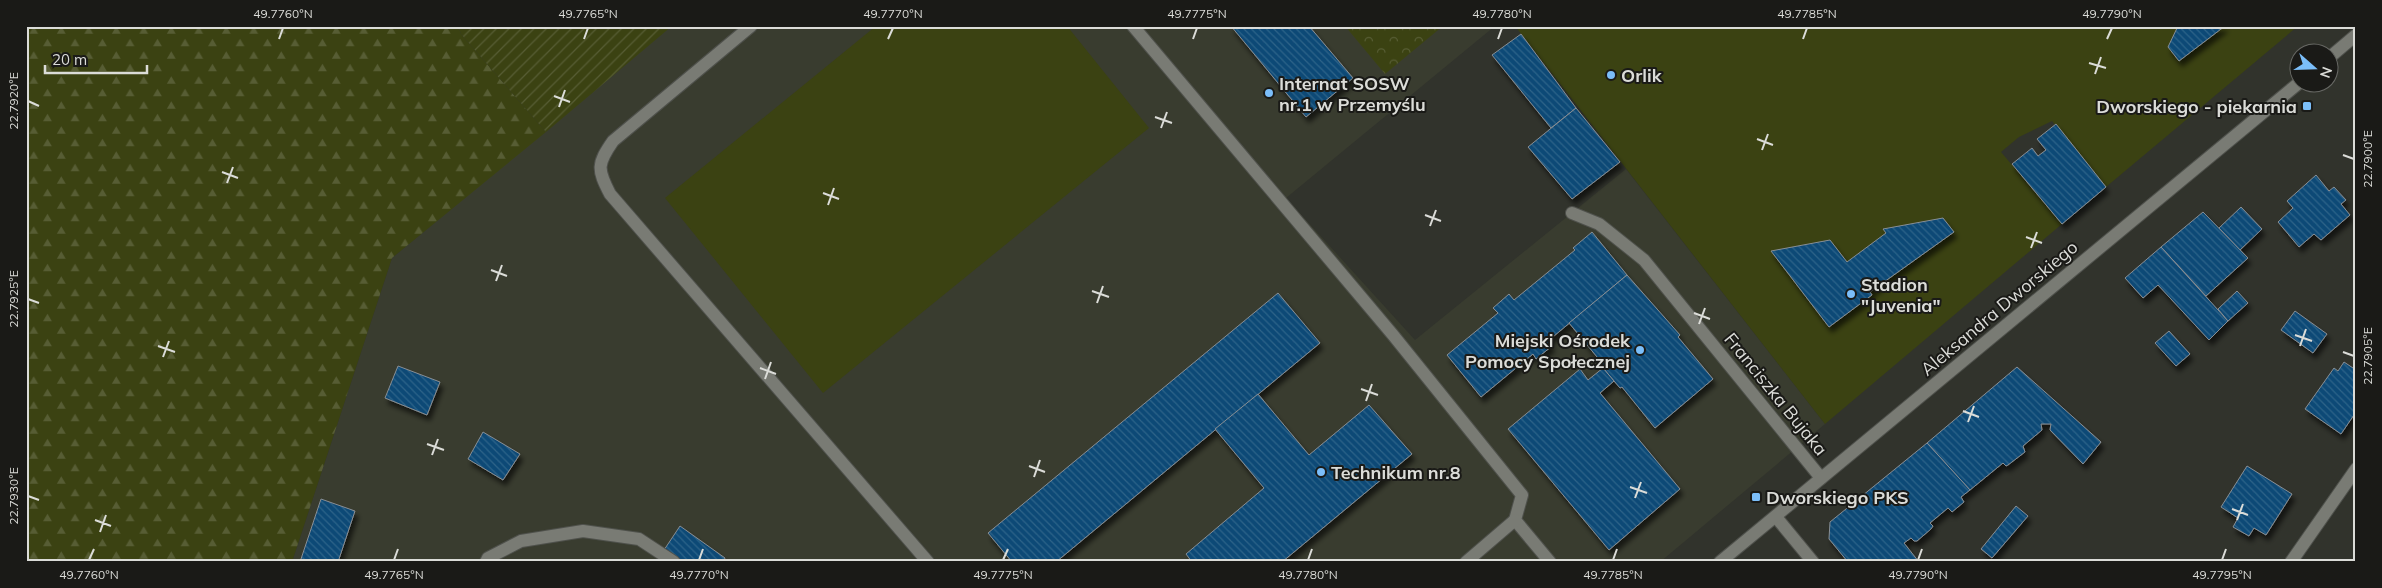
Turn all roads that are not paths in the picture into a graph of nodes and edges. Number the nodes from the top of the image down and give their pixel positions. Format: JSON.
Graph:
{"nodes":[{"id":1,"x":751,"y":26,"type":"edge"},
{"id":2,"x":1133,"y":26,"type":"edge"},
{"id":3,"x":2356,"y":35,"type":"edge"},
{"id":4,"x":2340,"y":49,"type":"edge"},
{"id":5,"x":2290,"y":90,"type":"edge"},
{"id":6,"x":1572,"y":213,"type":"dead end"},
{"id":7,"x":2356,"y":469,"type":"edge"},
{"id":8,"x":1821,"y":478,"type":"junction"},
{"id":9,"x":1776,"y":516,"type":"junction"},
{"id":10,"x":1515,"y":520,"type":"junction"},
{"id":11,"x":486,"y":562,"type":"edge"},
{"id":12,"x":674,"y":562,"type":"edge"},
{"id":13,"x":928,"y":562,"type":"edge"},
{"id":14,"x":1466,"y":562,"type":"edge"},
{"id":15,"x":1550,"y":562,"type":"edge"},
{"id":16,"x":1720,"y":562,"type":"edge"},
{"id":17,"x":1813,"y":562,"type":"edge"},
{"id":18,"x":2292,"y":562,"type":"edge"}],
"edges":[{"from":1,"to":13,"type":"street"},
{"from":2,"to":10,"type":"street"},
{"from":3,"to":4,"type":"street"},
{"from":5,"to":8,"type":"street","name":"Aleksandra Dworskiego"},
{"from":6,"to":8,"type":"street","name":"Franciszka Bujaka"},
{"from":7,"to":18,"type":"street"},
{"from":8,"to":9,"type":"street","name":"Aleksandra Dworskiego"},
{"from":9,"to":16,"type":"street","name":"Aleksandra Dworskiego"},
{"from":9,"to":17,"type":"street"},
{"from":10,"to":14,"type":"street"},
{"from":10,"to":15,"type":"street"},
{"from":11,"to":12,"type":"street"}]}
